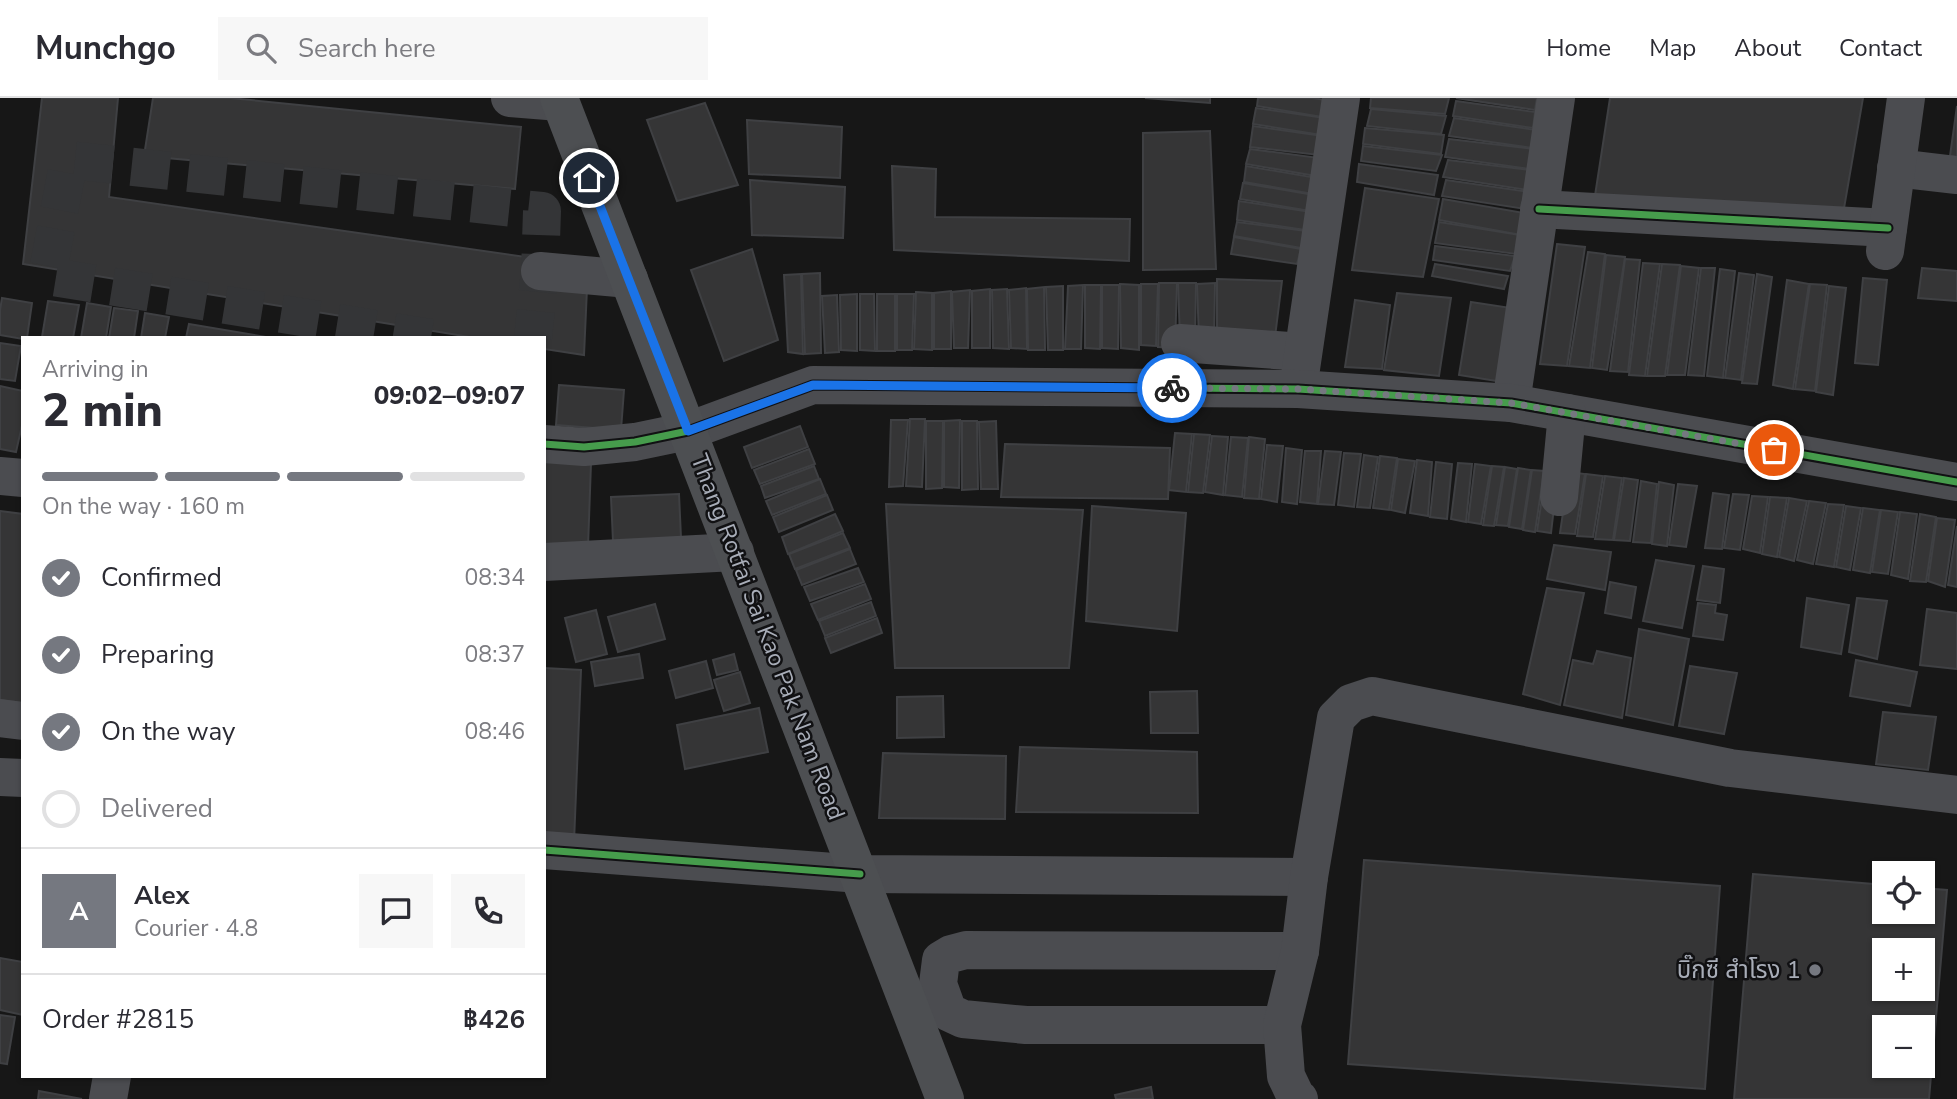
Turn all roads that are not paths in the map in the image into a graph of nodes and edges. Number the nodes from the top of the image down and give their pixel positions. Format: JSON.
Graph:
{"nodes":[{"id":1,"x":510,"y":98,"type":"edge"},
{"id":2,"x":1341,"y":98,"type":"edge"},
{"id":3,"x":1556,"y":98,"type":"edge"},
{"id":4,"x":1906,"y":98,"type":"edge"},
{"id":5,"x":559,"y":100,"type":"edge"},
{"id":6,"x":1896,"y":168,"type":"junction"},
{"id":7,"x":1957,"y":175,"type":"edge"},
{"id":8,"x":1539,"y":209,"type":"junction"},
{"id":9,"x":540,"y":271,"type":"dead end"},
{"id":10,"x":629,"y":279,"type":"junction"},
{"id":11,"x":1180,"y":343,"type":"dead end"},
{"id":12,"x":1303,"y":352,"type":"junction"},
{"id":13,"x":1298,"y":389,"type":"junction"},
{"id":14,"x":1511,"y":403,"type":"junction"},
{"id":15,"x":1567,"y":414,"type":"junction"},
{"id":16,"x":688,"y":431,"type":"junction"},
{"id":17,"x":546,"y":444,"type":"edge"},
{"id":18,"x":0,"y":476,"type":"edge"},
{"id":19,"x":21,"y":478,"type":"edge"},
{"id":20,"x":1957,"y":482,"type":"edge"},
{"id":21,"x":1559,"y":497,"type":"dead end"},
{"id":22,"x":735,"y":552,"type":"junction"},
{"id":23,"x":546,"y":562,"type":"edge"},
{"id":24,"x":0,"y":718,"type":"edge"},
{"id":25,"x":21,"y":721,"type":"edge"},
{"id":26,"x":0,"y":776,"type":"edge"},
{"id":27,"x":21,"y":778,"type":"edge"},
{"id":28,"x":1957,"y":795,"type":"edge"},
{"id":29,"x":546,"y":850,"type":"edge"},
{"id":30,"x":860,"y":874,"type":"junction"},
{"id":31,"x":1309,"y":877,"type":"junction"},
{"id":32,"x":1300,"y":951,"type":"junction"},
{"id":33,"x":1282,"y":1025,"type":"junction"},
{"id":34,"x":112,"y":1078,"type":"edge"},
{"id":35,"x":108,"y":1099,"type":"edge"},
{"id":36,"x":945,"y":1099,"type":"edge"},
{"id":37,"x":1299,"y":1099,"type":"edge"}],
"edges":[{"from":1,"to":5,"type":"street"},
{"from":2,"to":12,"type":"street"},
{"from":3,"to":8,"type":"street"},
{"from":4,"to":6,"type":"street"},
{"from":5,"to":10,"type":"main road","name":"Thang Rotfai Sai Kao Pak Nam Road"},
{"from":6,"to":7,"type":"street"},
{"from":6,"to":8,"type":"street"},
{"from":8,"to":14,"type":"street"},
{"from":9,"to":10,"type":"street"},
{"from":10,"to":16,"type":"main road","name":"Thang Rotfai Sai Kao Pak Nam Road"},
{"from":11,"to":12,"type":"street"},
{"from":12,"to":13,"type":"street"},
{"from":13,"to":14,"type":"street"},
{"from":13,"to":16,"type":"street"},
{"from":14,"to":15,"type":"street"},
{"from":15,"to":20,"type":"street"},
{"from":15,"to":21,"type":"street"},
{"from":16,"to":17,"type":"street"},
{"from":16,"to":22,"type":"main road","name":"Thang Rotfai Sai Kao Pak Nam Road"},
{"from":18,"to":19,"type":"street"},
{"from":22,"to":23,"type":"street"},
{"from":22,"to":30,"type":"main road","name":"Thang Rotfai Sai Kao Pak Nam Road"},
{"from":24,"to":25,"type":"street"},
{"from":26,"to":27,"type":"street"},
{"from":28,"to":31,"type":"street"},
{"from":29,"to":30,"type":"street"},
{"from":30,"to":31,"type":"street"},
{"from":30,"to":36,"type":"main road","name":"Thang Rotfai Sai Kao Pak Nam Road"},
{"from":31,"to":32,"type":"street"},
{"from":32,"to":33,"type":"street"},
{"from":32,"to":33,"type":"street"},
{"from":33,"to":37,"type":"street"},
{"from":34,"to":35,"type":"street"}]}
